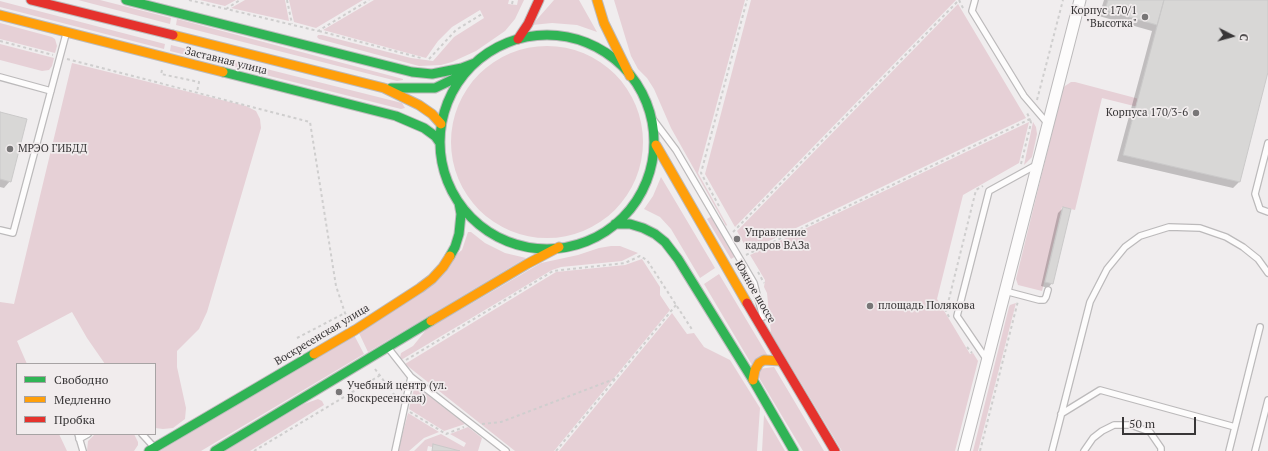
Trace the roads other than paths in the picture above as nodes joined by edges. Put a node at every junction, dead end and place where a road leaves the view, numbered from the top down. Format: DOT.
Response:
graph roads {
  1 [pos="31,0"];
  2 [pos="126,0"];
  3 [pos="539,0"];
  4 [pos="597,0"];
  5 [pos="975,0"];
  6 [pos="1080,0"];
  7 [pos="0,15"];
  8 [pos="66,32"];
  9 [pos="518,39"];
  10 [pos="479,61"];
  11 [pos="465,74"];
  12 [pos="630,76"];
  13 [pos="0,77"];
  14 [pos="384,88"];
  15 [pos="50,90"];
  16 [pos="652,118"];
  17 [pos="441,124"];
  18 [pos="1048,124"];
  19 [pos="440,143"];
  20 [pos="1268,143"];
  21 [pos="656,145"];
  22 [pos="1038,164"];
  23 [pos="459,203"];
  24 [pos="1268,212"];
  25 [pos="615,224"];
  26 [pos="0,230"];
  27 [pos="560,247"];
  28 [pos="1268,273"];
  29 [pos="1048,290"];
  30 [pos="1005,291"];
  31 [pos="1260,328"];
  32 [pos="771,345"];
  33 [pos="388,348"];
  34 [pos="781,361"];
  35 [pos="987,361"];
  36 [pos="411,377"];
  37 [pos="753,380"];
  38 [pos="1268,400"];
  39 [pos="1061,414"];
  40 [pos="1236,427"];
  41 [pos="143,435"];
  42 [pos="79,437"];
  43 [pos="152,449"];
  44 [pos="83,451"];
  45 [pos="215,451"];
  46 [pos="395,451"];
  47 [pos="506,451"];
  48 [pos="794,451"];
  49 [pos="835,451"];
  50 [pos="964,451"];
  51 [pos="1052,451"];
  52 [pos="1084,451"];
  53 [pos="1161,451"];
  54 [pos="1229,451"];
  55 [pos="1255,451"];
  1 -- 14 [label="main road, Заставная улица"];
  2 -- 10 [label="main road"];
  3 -- 9 [label="main road"];
  4 -- 12 [label="main road"];
  5 -- 18 [label="lane"];
  6 -- 18 [label="street"];
  7 -- 8 [label="main road, Заставная улица"];
  8 -- 15 [label="lane"];
  8 -- 19 [label="main road, Заставная улица"];
  9 -- 10 [label="main road"];
  9 -- 12 [label="main road"];
  10 -- 11 [label="main road"];
  11 -- 14 [label="main road, Заставная улица"];
  11 -- 17 [label="main road"];
  12 -- 16 [label="main road"];
  13 -- 15 [label="lane"];
  14 -- 17 [label="main road, Заставная улица"];
  15 -- 26 [label="lane"];
  16 -- 21 [label="main road"];
  16 -- 32 [label="lane"];
  17 -- 19 [label="main road"];
  18 -- 22 [label="street"];
  19 -- 23 [label="main road"];
  20 -- 24 [label="lane"];
  21 -- 25 [label="main road"];
  21 -- 32 [label="main road, Южное шоссе"];
  22 -- 30 [label="street"];
  22 -- 35 [label="lane"];
  23 -- 27 [label="main road"];
  23 -- 43 [label="main road, Воскресенская улица"];
  25 -- 27 [label="main road"];
  25 -- 37 [label="main road"];
  27 -- 33 [label="main road"];
  28 -- 39 [label="lane"];
  29 -- 30 [label="lane"];
  30 -- 35 [label="street"];
  31 -- 40 [label="lane"];
  32 -- 34 [label="main road, Южное шоссе"];
  33 -- 36 [label="lane"];
  33 -- 45 [label="main road"];
  34 -- 37 [label="main road"];
  34 -- 49 [label="main road, Южное шоссе"];
  35 -- 50 [label="street"];
  36 -- 46 [label="lane"];
  36 -- 47 [label="lane"];
  37 -- 48 [label="main road"];
  38 -- 55 [label="lane"];
  39 -- 40 [label="lane"];
  39 -- 51 [label="lane"];
  40 -- 54 [label="lane"];
  41 -- 43 [label="lane"];
  42 -- 44 [label="lane"];
  52 -- 53 [label="lane"];
}
